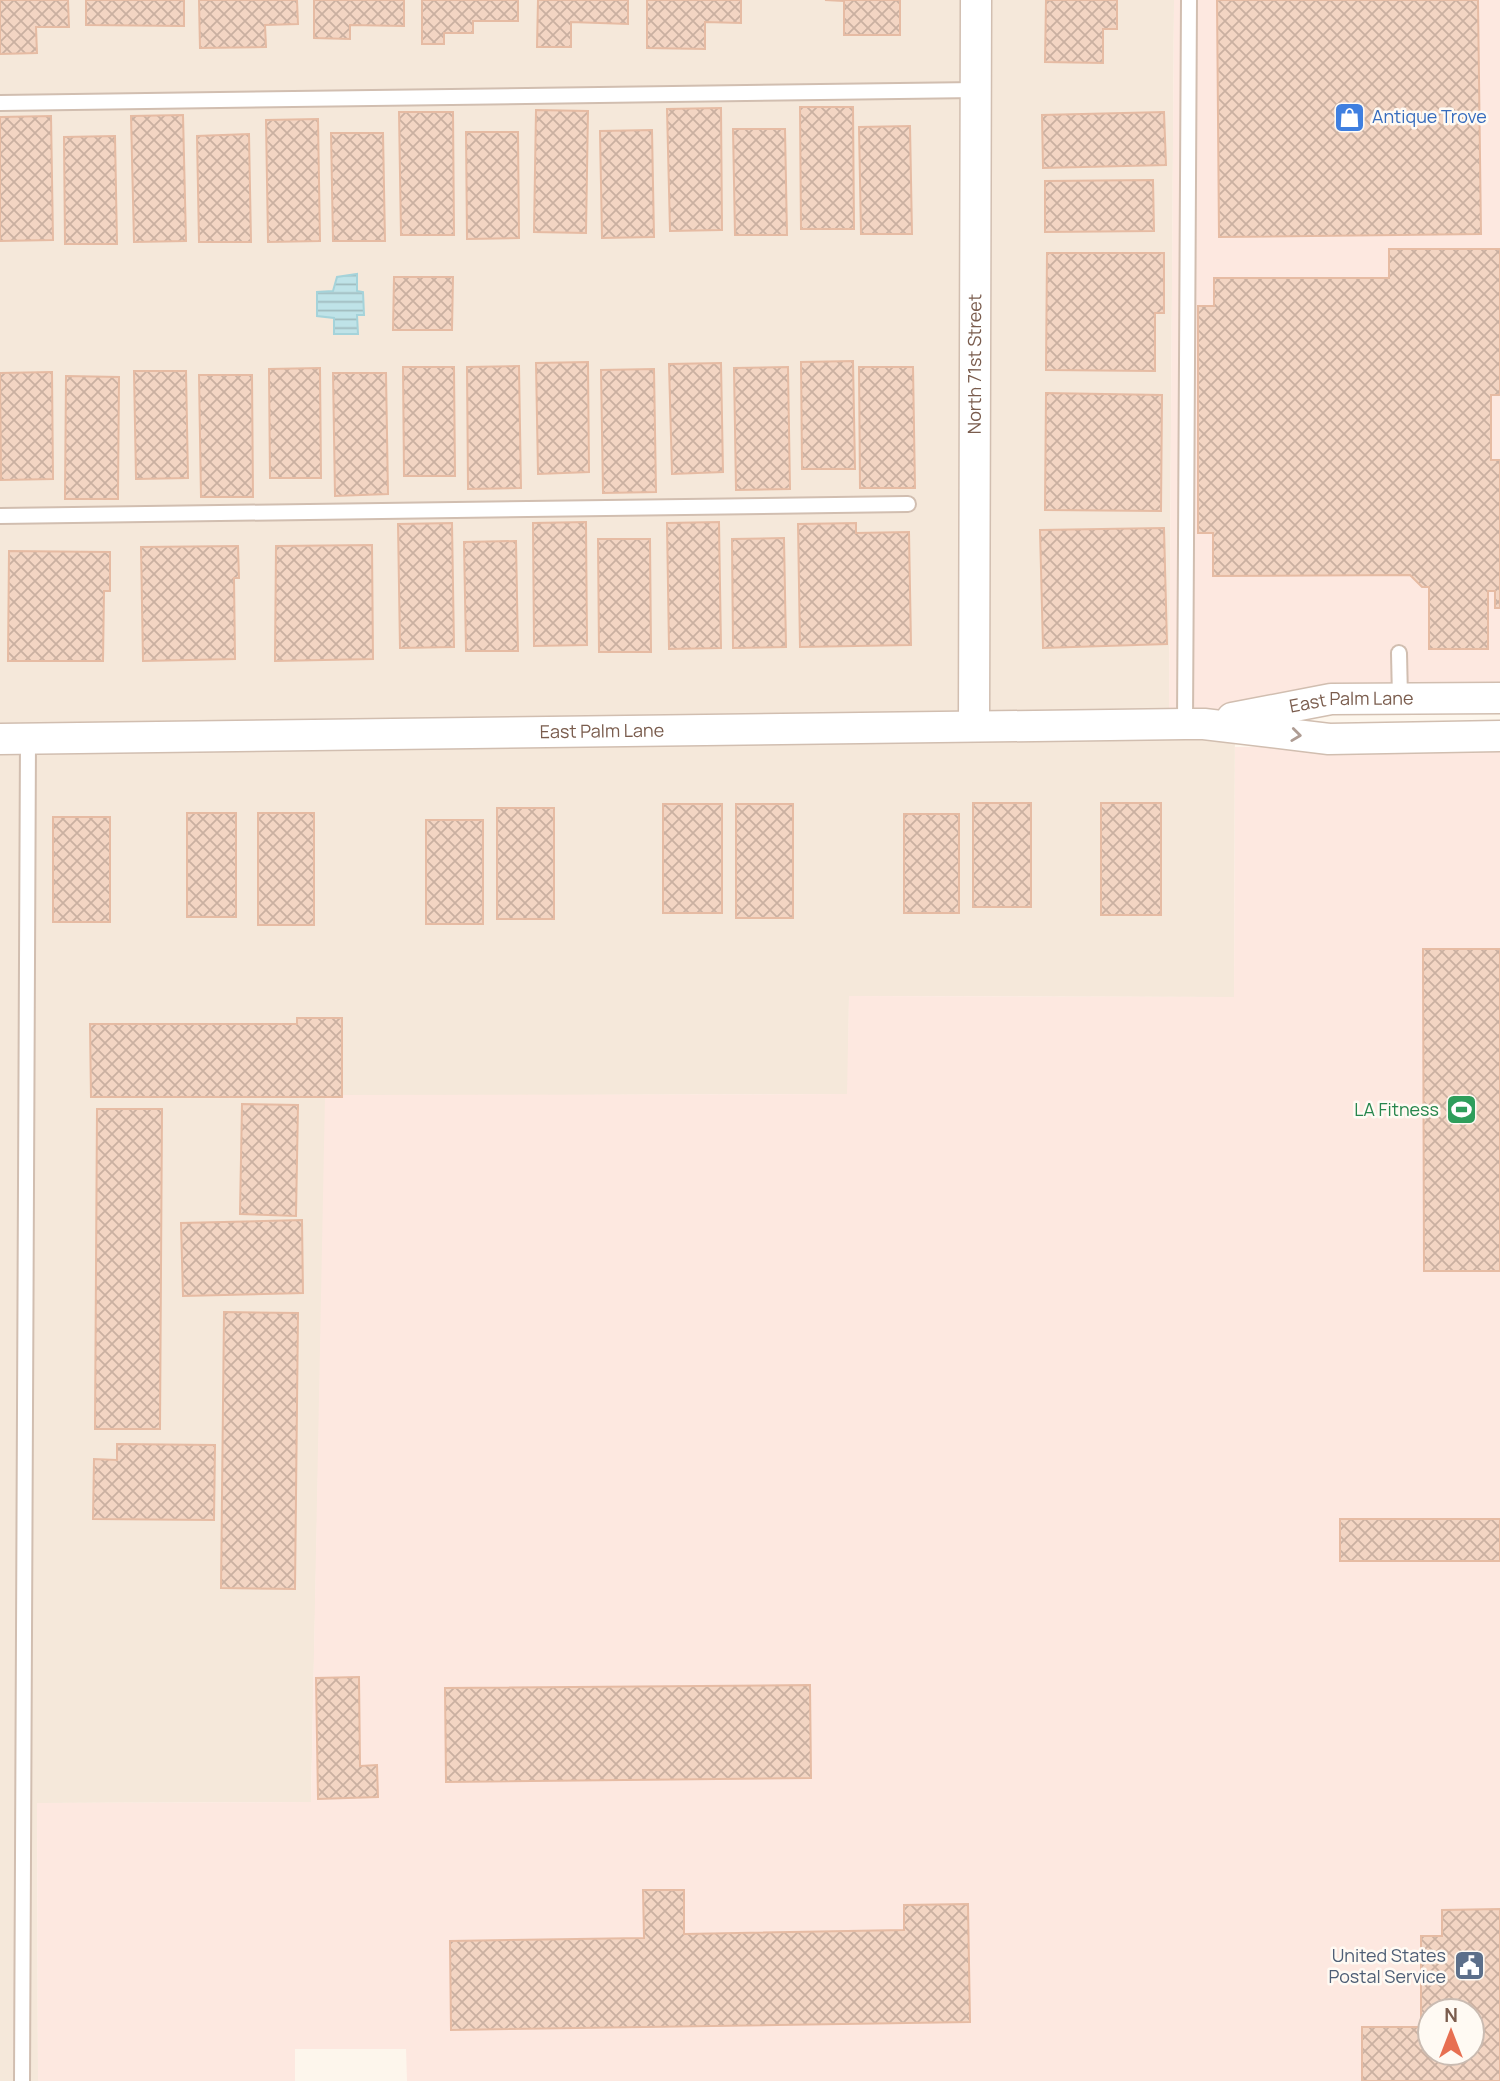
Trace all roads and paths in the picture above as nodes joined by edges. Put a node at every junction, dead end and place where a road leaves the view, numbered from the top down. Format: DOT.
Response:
graph roads {
  1 [pos="976,0"];
  2 [pos="1189,0"];
  3 [pos="977,90"];
  4 [pos="0,103"];
  5 [pos="908,504"];
  6 [pos="0,516"];
  7 [pos="1399,653"];
  8 [pos="1400,698"];
  9 [pos="1500,698"];
  10 [pos="1194,724"];
  11 [pos="974,726"];
  12 [pos="1500,736"];
  13 [pos="14,739"];
  14 [pos="22,2081"];
  1 -- 3 [label="street, North 71st Street"];
  2 -- 10 [label="lane"];
  3 -- 4 [label="lane"];
  3 -- 11 [label="street, North 71st Street"];
  5 -- 6 [label="lane"];
  7 -- 8 [label="lane"];
  8 -- 9 [label="street, East Palm Lane"];
  8 -- 10 [label="street, East Palm Lane"];
  10 -- 11 [label="street, East Palm Lane"];
  10 -- 12 [label="street, East Palm Lane, one-way"];
  11 -- 13 [label="street, East Palm Lane"];
  13 -- 14 [label="lane"];
}
